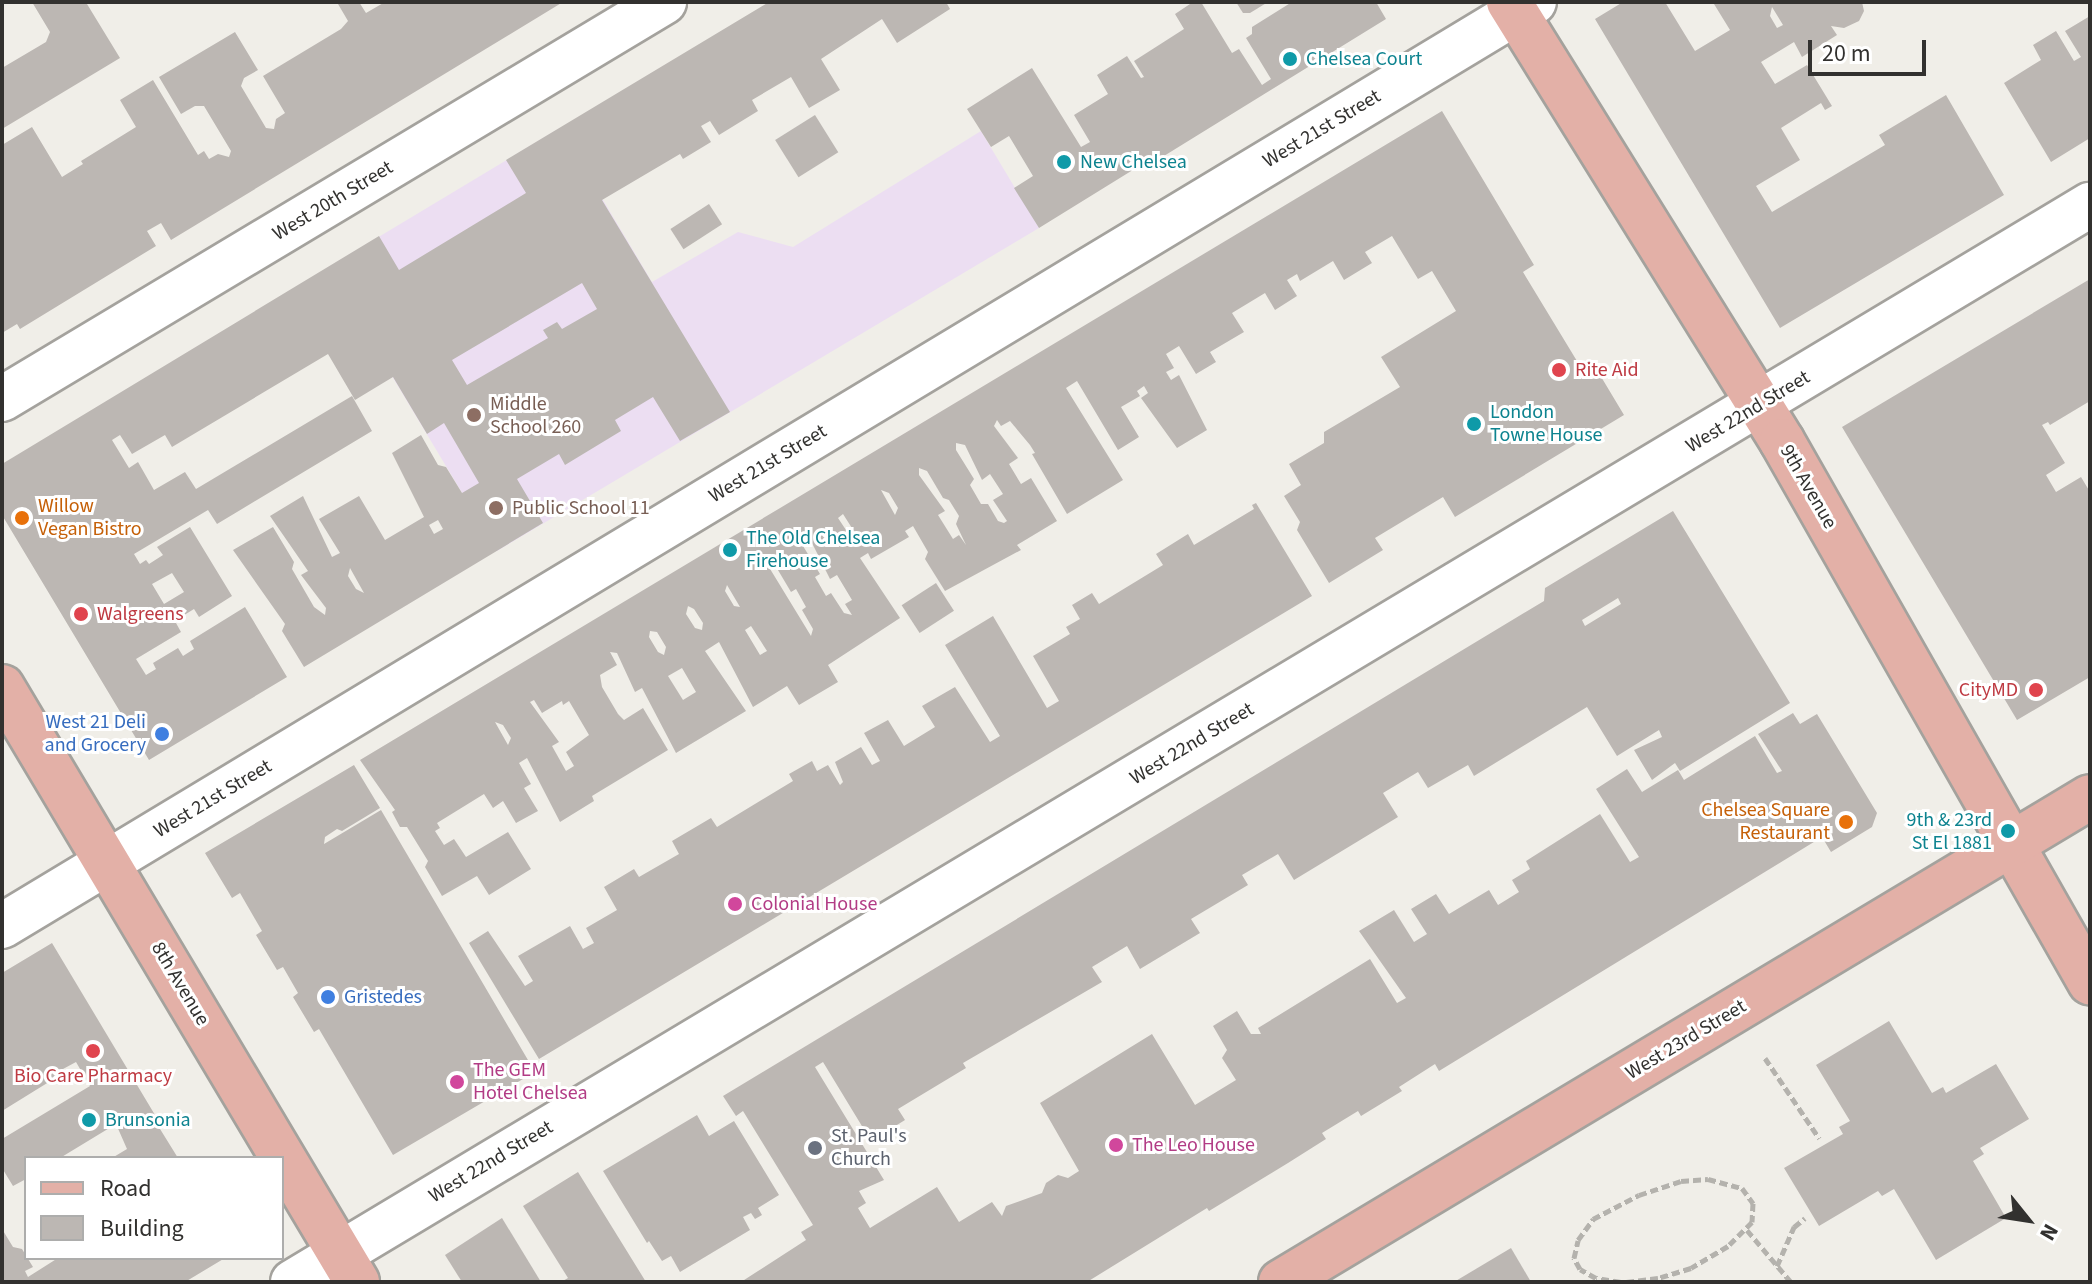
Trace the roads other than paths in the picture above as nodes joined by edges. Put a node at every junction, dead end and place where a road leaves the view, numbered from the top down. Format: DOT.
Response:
graph roads {
  1 [pos="664,2"];
  2 [pos="1520,5"];
  3 [pos="2090,205"];
  4 [pos="2,399"];
  5 [pos="1760,406"];
  6 [pos="2,687"];
  7 [pos="2090,797"];
  8 [pos="2011,844"];
  9 [pos="108,863"];
  10 [pos="2,926"];
  11 [pos="2090,982"];
  12 [pos="282,1156"];
  13 [pos="284,1159"];
  14 [pos="349,1268"];
  15 [pos="293,1282"];
  16 [pos="1281,1282"];
  1 -- 4 [label="street, West 20th Street"];
  2 -- 5 [label="main road, 9th Avenue"];
  2 -- 9 [label="street, West 21st Street"];
  3 -- 5 [label="street, West 22nd Street"];
  5 -- 8 [label="main road, 9th Avenue"];
  5 -- 14 [label="street, West 22nd Street"];
  6 -- 9 [label="main road, 8th Avenue"];
  7 -- 8 [label="main road, West 23rd Street"];
  8 -- 11 [label="main road, 9th Avenue"];
  8 -- 16 [label="main road, West 23rd Street"];
  9 -- 10 [label="street, West 21st Street"];
  9 -- 12 [label="main road, 8th Avenue"];
  13 -- 14 [label="main road, 8th Avenue"];
  14 -- 15 [label="street, West 22nd Street"];
}
